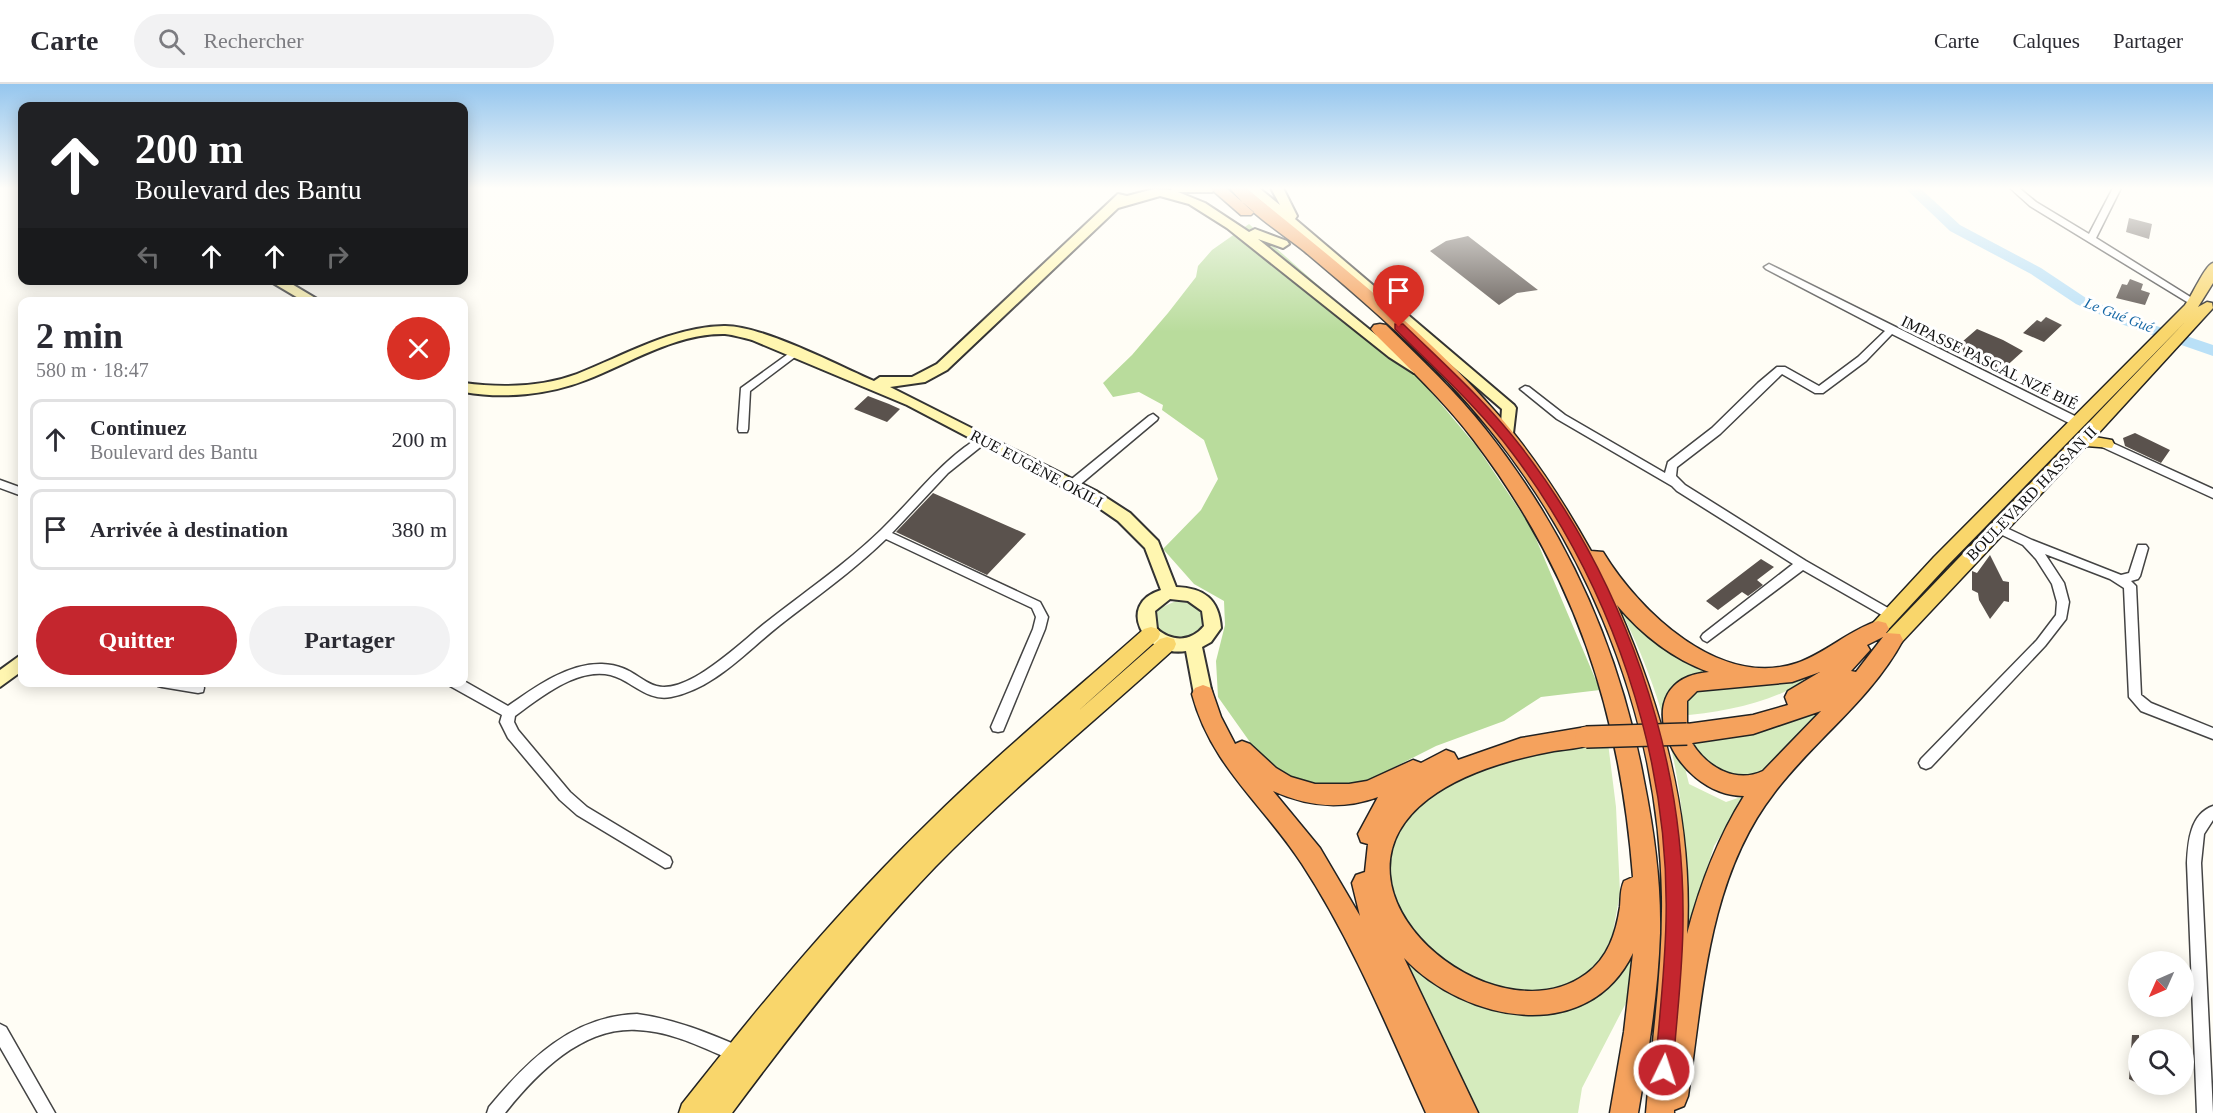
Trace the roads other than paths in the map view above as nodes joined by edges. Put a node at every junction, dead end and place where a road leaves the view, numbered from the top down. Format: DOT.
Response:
graph roads {
  1 [pos="1081,236"];
  2 [pos="1246,236"];
  3 [pos="1261,236"];
  4 [pos="1274,236"];
  5 [pos="1293,236"];
  6 [pos="1309,236"];
  7 [pos="2086,236"];
  8 [pos="2093,236"];
  9 [pos="2091,239"];
  10 [pos="1283,244"];
  11 [pos="1769,267"];
  12 [pos="2213,267"];
  13 [pos="284,285"];
  14 [pos="306,297"];
  15 [pos="2213,297"];
  16 [pos="2194,303"];
  17 [pos="1889,329"];
  18 [pos="2163,346"];
  19 [pos="795,352"];
  20 [pos="1430,377"];
  21 [pos="867,381"];
  22 [pos="919,381"];
  23 [pos="468,389"];
  24 [pos="1526,389"];
  25 [pos="912,402"];
  26 [pos="1153,418"];
  27 [pos="743,429"];
  28 [pos="2085,431"];
  29 [pos="984,438"];
  30 [pos="1512,444"];
  31 [pos="2106,444"];
  32 [pos="1674,482"];
  33 [pos="0,483"];
  34 [pos="1072,485"];
  35 [pos="18,490"];
  36 [pos="2213,494"];
  37 [pos="1998,528"];
  38 [pos="885,534"];
  39 [pos="2027,542"];
  40 [pos="2142,548"];
  41 [pos="1802,564"];
  42 [pos="2122,579"];
  43 [pos="1170,593"];
  44 [pos="1887,628"];
  45 [pos="1707,637"];
  46 [pos="1159,639"];
  47 [pos="1193,645"];
  48 [pos="18,665"];
  49 [pos="1775,675"];
  50 [pos="0,680"];
  51 [pos="192,687"];
  52 [pos="463,687"];
  53 [pos="198,688"];
  54 [pos="1203,694"];
  55 [pos="509,713"];
  56 [pos="998,727"];
  57 [pos="1585,732"];
  58 [pos="2213,734"];
  59 [pos="1448,759"];
  60 [pos="1926,763"];
  61 [pos="1773,777"];
  62 [pos="1636,802"];
  63 [pos="2213,812"];
  64 [pos="665,862"];
  65 [pos="0,1032"];
  66 [pos="737,1054"];
  67 [pos="47,1113"];
  68 [pos="495,1113"];
  69 [pos="691,1113"];
  70 [pos="717,1113"];
  71 [pos="1440,1113"];
  72 [pos="1464,1113"];
  73 [pos="1624,1113"];
  74 [pos="1660,1113"];
  75 [pos="1669,1113"];
  76 [pos="2205,1113"];
  1 -- 22 [label="main road"];
  2 -- 20 [label="main road"];
  3 -- 10 [label="main road"];
  4 -- 10 [label="highway"];
  5 -- 30 [label="highway"];
  6 -- 30 [label="main road"];
  7 -- 9 [label="street"];
  8 -- 9 [label="street"];
  9 -- 16 [label="street"];
  10 -- 20 [label="highway"];
  11 -- 17 [label="street, IMPASSE PASCAL NZÉ BIÉ"];
  12 -- 16 [label="main road"];
  13 -- 14 [label="main road"];
  15 -- 18 [label="main road"];
  16 -- 18 [label="main road"];
  17 -- 28 [label="street, IMPASSE PASCAL NZÉ BIÉ"];
  17 -- 32 [label="street"];
  18 -- 28 [label="main road, BOULEVARD HASSAN II"];
  19 -- 21 [label="main road"];
  19 -- 23 [label="main road"];
  19 -- 27 [label="street"];
  20 -- 62 [label="highway"];
  21 -- 22 [label="main road"];
  21 -- 25 [label="main road, RUE EUGÈNE OKILI"];
  22 -- 25 [label="main road"];
  24 -- 32 [label="street"];
  25 -- 29 [label="main road, RUE EUGÈNE OKILI"];
  26 -- 34 [label="street"];
  28 -- 31 [label="main road"];
  28 -- 37 [label="main road, BOULEVARD HASSAN II"];
  28 -- 44 [label="main road, BOULEVARD HASSAN II"];
  29 -- 34 [label="main road, RUE EUGÈNE OKILI"];
  29 -- 38 [label="street"];
  30 -- 49 [label="highway"];
  30 -- 74 [label="highway"];
  31 -- 36 [label="street"];
  32 -- 41 [label="street"];
  33 -- 35 [label="street"];
  34 -- 43 [label="main road, RUE EUGÈNE OKILI"];
  37 -- 39 [label="street"];
  37 -- 44 [label="main road, BOULEVARD HASSAN II"];
  38 -- 55 [label="street"];
  38 -- 56 [label="street"];
  39 -- 42 [label="street"];
  39 -- 60 [label="street"];
  40 -- 42 [label="street"];
  41 -- 44 [label="street"];
  41 -- 45 [label="street"];
  42 -- 58 [label="street"];
  43 -- 46 [label="main road"];
  43 -- 47 [label="main road"];
  44 -- 49 [label="highway"];
  44 -- 57 [label="highway, bridge"];
  44 -- 61 [label="highway"];
  46 -- 47 [label="main road"];
  46 -- 66 [label="main road"];
  46 -- 70 [label="main road"];
  47 -- 54 [label="main road"];
  48 -- 50 [label="main road"];
  49 -- 61 [label="highway"];
  51 -- 53 [label="street"];
  52 -- 55 [label="street"];
  54 -- 59 [label="highway"];
  54 -- 71 [label="highway"];
  55 -- 64 [label="street"];
  57 -- 59 [label="highway"];
  57 -- 62 [label="highway"];
  59 -- 72 [label="highway"];
  61 -- 75 [label="highway"];
  62 -- 73 [label="highway"];
  63 -- 76 [label="street"];
  65 -- 67 [label="street"];
  66 -- 68 [label="street"];
  66 -- 69 [label="main road"];
}
